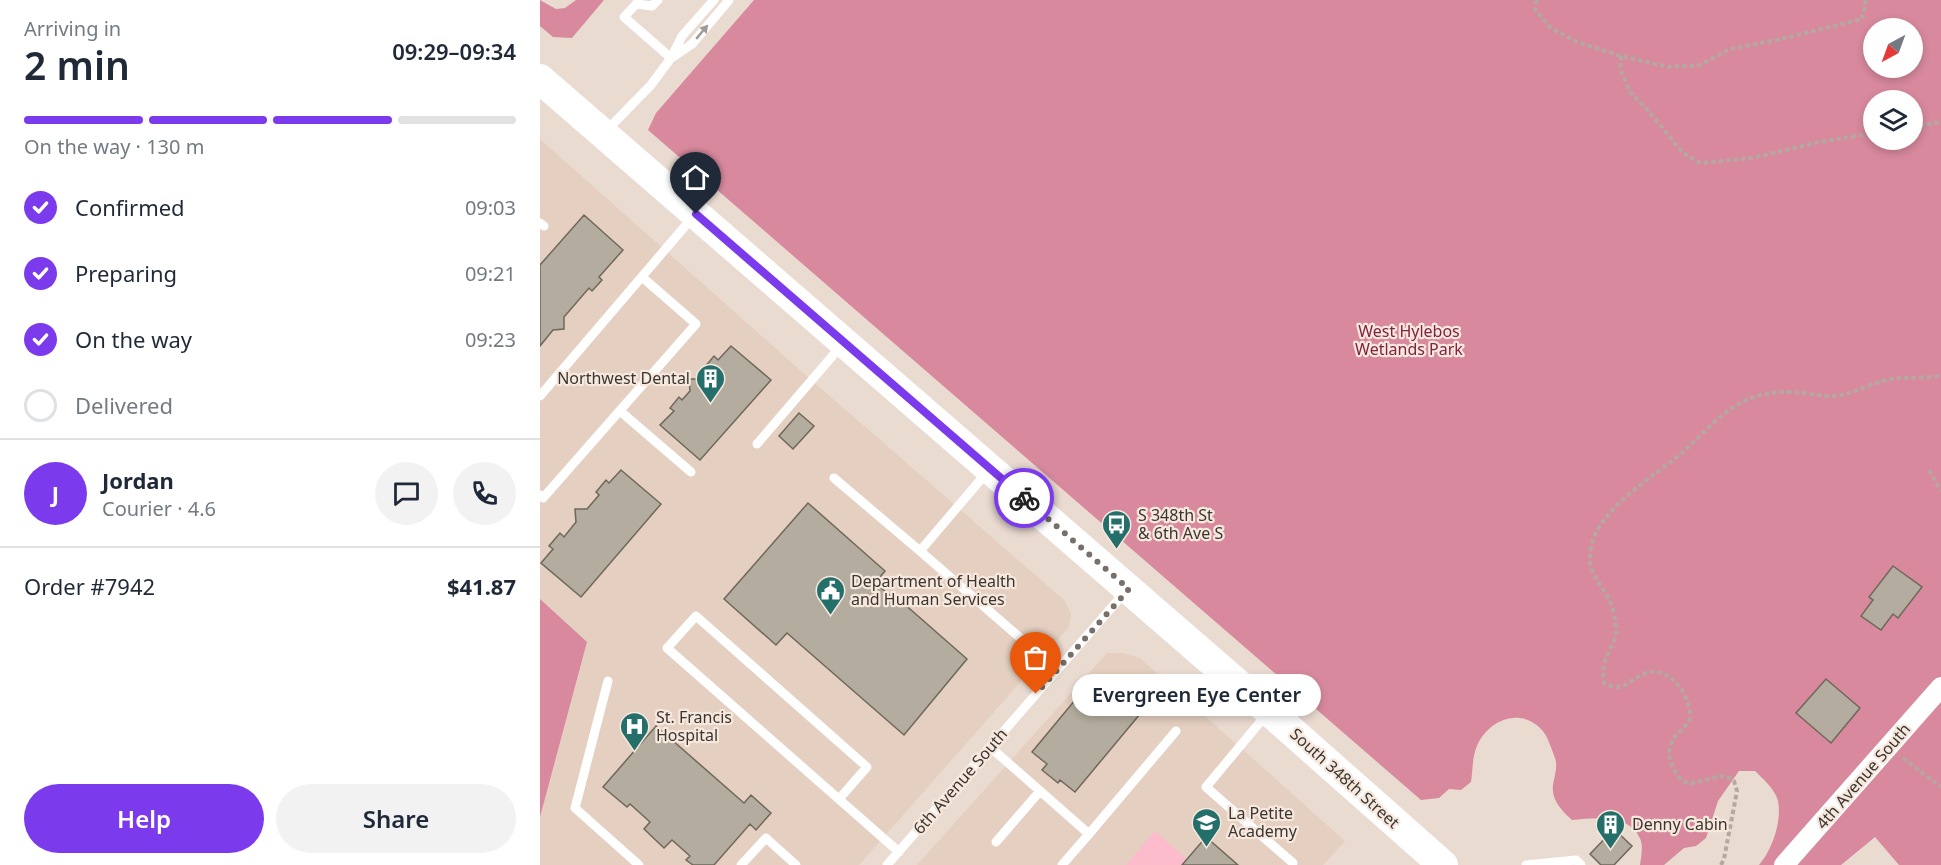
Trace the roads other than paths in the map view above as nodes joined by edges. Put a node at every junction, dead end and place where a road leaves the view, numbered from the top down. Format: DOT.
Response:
graph roads {
  1 [pos="658,0"];
  2 [pos="714,0"];
  3 [pos="729,0"];
  4 [pos="638,2"];
  5 [pos="670,58"];
  6 [pos="540,79"];
  7 [pos="603,134"];
  8 [pos="696,214"];
  9 [pos="642,277"];
  10 [pos="844,343"];
  11 [pos="540,396"];
  12 [pos="620,411"];
  13 [pos="757,444"];
  14 [pos="990,469"];
  15 [pos="691,472"];
  16 [pos="834,478"];
  17 [pos="540,495"];
  18 [pos="920,551"];
  19 [pos="1129,589"];
  20 [pos="1025,642"];
  21 [pos="608,681"];
  22 [pos="1941,687"];
  23 [pos="1269,711"];
  24 [pos="1176,731"];
  25 [pos="990,747"];
  26 [pos="1040,790"];
  27 [pos="839,799"];
  28 [pos="1089,834"];
  29 [pos="996,842"];
  30 [pos="899,852"];
  31 [pos="1293,863"];
  32 [pos="639,865"];
  33 [pos="741,865"];
  34 [pos="796,865"];
  35 [pos="887,865"];
  36 [pos="1062,865"];
  37 [pos="1443,865"];
  38 [pos="1526,865"];
  39 [pos="1581,865"];
  40 [pos="1784,865"];
  1 -- 4 [label="lane"];
  2 -- 5 [label="lane"];
  5 -- 3 [label="lane, one-way"];
  4 -- 5 [label="lane"];
  5 -- 7 [label="lane"];
  6 -- 7 [label="main road, South 348th Street"];
  7 -- 8 [label="main road, South 348th Street"];
  8 -- 9 [label="lane"];
  8 -- 10 [label="main road, South 348th Street"];
  9 -- 11 [label="lane"];
  9 -- 12 [label="lane"];
  10 -- 13 [label="lane"];
  10 -- 14 [label="main road, South 348th Street"];
  12 -- 15 [label="lane"];
  12 -- 17 [label="lane"];
  14 -- 18 [label="lane"];
  14 -- 19 [label="main road, South 348th Street"];
  16 -- 18 [label="lane"];
  18 -- 20 [label="lane"];
  19 -- 23 [label="main road, South 348th Street"];
  19 -- 25 [label="lane, 6th Avenue South"];
  21 -- 32 [label="lane"];
  22 -- 40 [label="street, 4th Avenue South"];
  23 -- 31 [label="lane"];
  23 -- 37 [label="main road, South 348th Street"];
  24 -- 28 [label="lane"];
  25 -- 26 [label="lane"];
  25 -- 30 [label="lane, 6th Avenue South"];
  26 -- 28 [label="lane"];
  26 -- 29 [label="lane"];
  27 -- 27 [label="lane"];
  27 -- 30 [label="lane"];
  28 -- 36 [label="lane"];
  30 -- 35 [label="lane, 6th Avenue South"];
  33 -- 34 [label="lane"];
  38 -- 39 [label="lane"];
}
